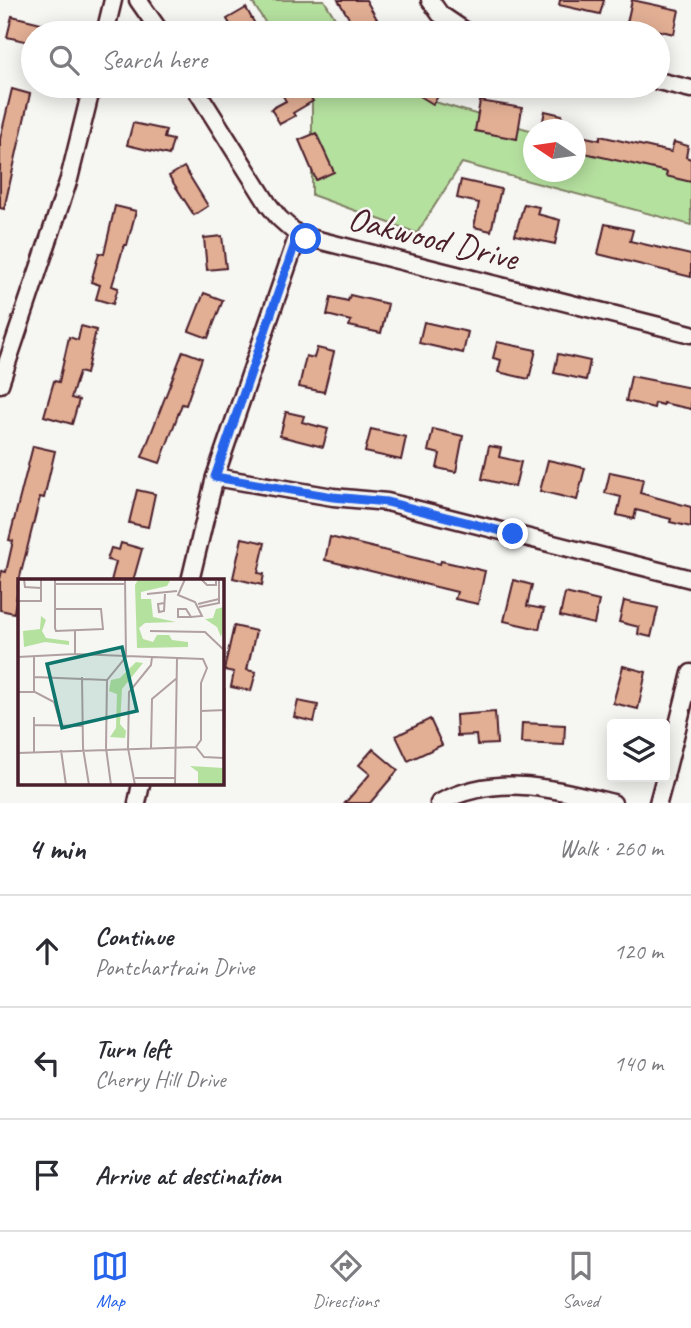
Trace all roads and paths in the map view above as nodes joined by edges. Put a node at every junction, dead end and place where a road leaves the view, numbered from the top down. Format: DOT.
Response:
graph roads {
  1 [pos="113,0"];
  2 [pos="138,0"];
  3 [pos="430,0"];
  4 [pos="108,21"];
  5 [pos="153,21"];
  6 [pos="450,21"];
  7 [pos="670,84"];
  8 [pos="691,89"];
  9 [pos="89,98"];
  10 [pos="202,98"];
  11 [pos="298,235"];
  12 [pos="691,334"];
  13 [pos="0,384"];
  14 [pos="215,477"];
  15 [pos="190,579"];
  16 [pos="691,579"];
  17 [pos="691,673"];
  18 [pos="670,757"];
  19 [pos="664,782"];
  20 [pos="439,803"];
  21 [pos="613,803"];
  22 [pos="658,803"];
  1 -- 4 [label="street"];
  2 -- 5 [label="street"];
  3 -- 6 [label="street"];
  7 -- 8 [label="street"];
  9 -- 13 [label="street"];
  10 -- 11 [label="street, Oakwood Drive"];
  11 -- 12 [label="street, Oakwood Drive"];
  11 -- 14 [label="street"];
  14 -- 15 [label="street"];
  14 -- 16 [label="street"];
  17 -- 18 [label="street"];
  19 -- 22 [label="street"];
  20 -- 21 [label="street"];
}
